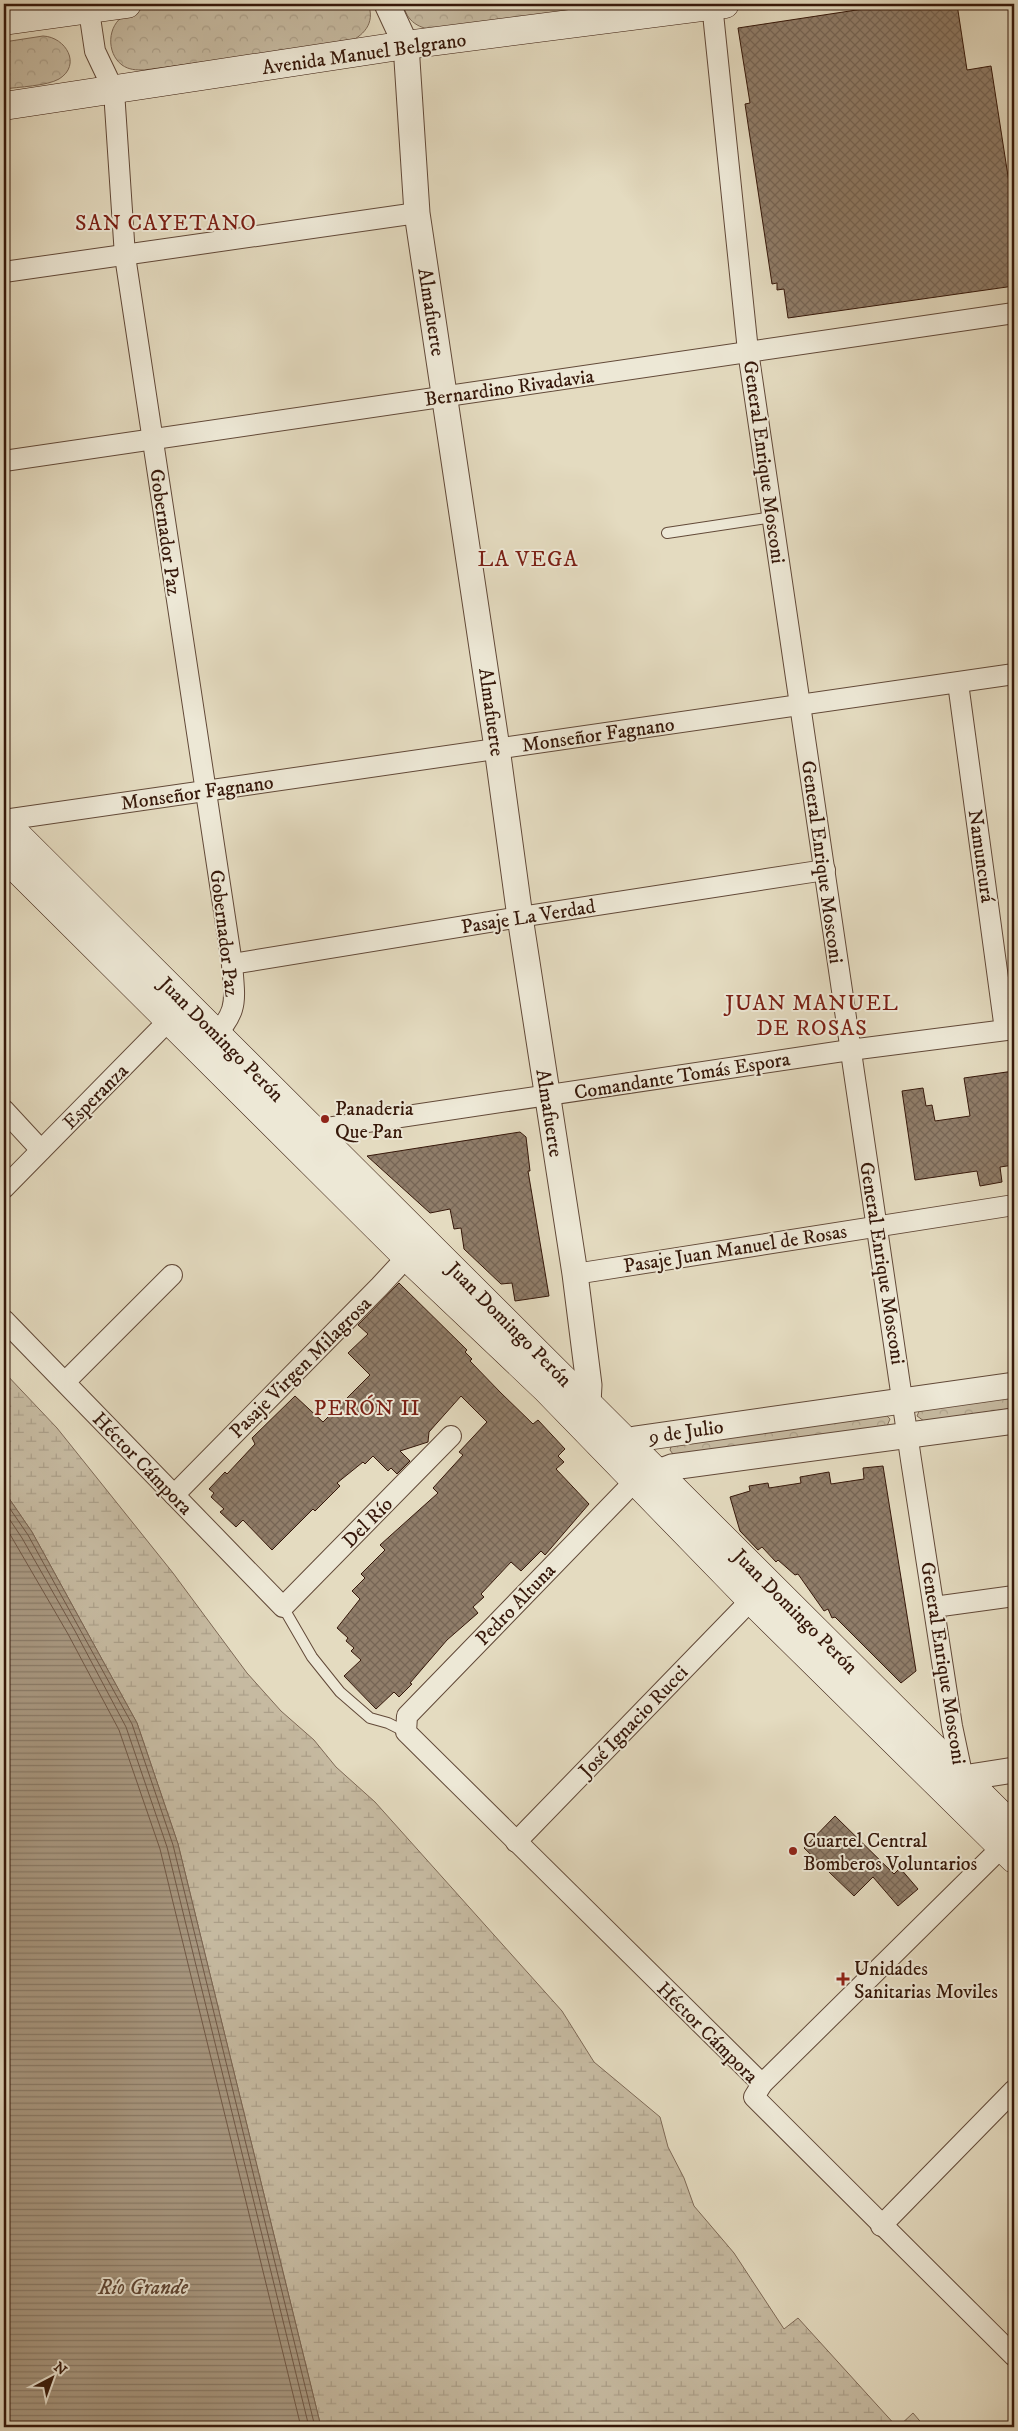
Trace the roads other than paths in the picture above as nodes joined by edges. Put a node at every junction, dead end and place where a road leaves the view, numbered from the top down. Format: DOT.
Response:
graph roads {
  1 [pos="127,4"];
  2 [pos="387,4"];
  3 [pos="717,4"];
  4 [pos="88,7"];
  5 [pos="4,21"];
  6 [pos="406,45"];
  7 [pos="114,91"];
  8 [pos="4,106"];
  9 [pos="417,213"];
  10 [pos="125,256"];
  11 [pos="4,272"];
  12 [pos="1014,313"];
  13 [pos="748,351"];
  14 [pos="445,396"];
  15 [pos="152,438"];
  16 [pos="4,461"];
  17 [pos="773,517"];
  18 [pos="668,533"];
  19 [pos="1014,674"];
  20 [pos="958,683"];
  21 [pos="801,705"];
  22 [pos="497,748"];
  23 [pos="205,791"];
  24 [pos="4,821"];
  25 [pos="4,856"];
  26 [pos="825,870"];
  27 [pos="520,917"];
  28 [pos="232,964"];
  29 [pos="177,1011"];
  30 [pos="1010,1029"];
  31 [pos="209,1043"];
  32 [pos="850,1050"];
  33 [pos="547,1095"];
  34 [pos="4,1110"];
  35 [pos="308,1141"];
  36 [pos="41,1150"];
  37 [pos="4,1188"];
  38 [pos="1014,1205"];
  39 [pos="878,1225"];
  40 [pos="416,1248"];
  41 [pos="574,1274"];
  42 [pos="172,1275"];
  43 [pos="4,1320"];
  44 [pos="65,1382"];
  45 [pos="1014,1384"];
  46 [pos="904,1401"];
  47 [pos="580,1410"];
  48 [pos="1014,1421"];
  49 [pos="451,1436"];
  50 [pos="909,1436"];
  51 [pos="629,1444"];
  52 [pos="646,1476"];
  53 [pos="174,1495"];
  54 [pos="1014,1596"];
  55 [pos="751,1600"];
  56 [pos="282,1607"];
  57 [pos="934,1607"];
  58 [pos="406,1732"];
  59 [pos="1014,1770"];
  60 [pos="956,1786"];
  61 [pos="1009,1831"];
  62 [pos="516,1842"];
  63 [pos="762,2084"];
  64 [pos="1014,2090"];
  65 [pos="881,2226"];
  66 [pos="1012,2349"];
  1 -- 4 [label="main road"];
  2 -- 6 [label="street, Almafuerte"];
  3 -- 6 [label="main road, Avenida Manuel Belgrano"];
  3 -- 13 [label="street, General Enrique Mosconi"];
  4 -- 5 [label="main road"];
  4 -- 7 [label="street, Gobernador Paz"];
  6 -- 7 [label="main road, Avenida Manuel Belgrano"];
  6 -- 9 [label="street, Almafuerte"];
  7 -- 8 [label="main road, Avenida Manuel Belgrano"];
  7 -- 10 [label="street, Gobernador Paz"];
  9 -- 10 [label="street"];
  9 -- 14 [label="street, Almafuerte"];
  10 -- 11 [label="street"];
  10 -- 15 [label="street, Gobernador Paz"];
  12 -- 13 [label="street, Bernardino Rivadavia"];
  13 -- 14 [label="street, Bernardino Rivadavia"];
  13 -- 17 [label="street, General Enrique Mosconi"];
  14 -- 15 [label="street, Bernardino Rivadavia"];
  14 -- 22 [label="street, Almafuerte"];
  15 -- 16 [label="street, Bernardino Rivadavia"];
  15 -- 23 [label="street, Gobernador Paz"];
  17 -- 18 [label="lane"];
  17 -- 21 [label="street, General Enrique Mosconi"];
  19 -- 20 [label="street, Monseñor Fagnano"];
  20 -- 21 [label="street, Monseñor Fagnano"];
  20 -- 30 [label="street, Namuncurá"];
  21 -- 22 [label="street, Monseñor Fagnano"];
  21 -- 26 [label="street, General Enrique Mosconi"];
  22 -- 23 [label="street, Monseñor Fagnano"];
  22 -- 27 [label="street, Almafuerte"];
  23 -- 24 [label="street, Monseñor Fagnano"];
  23 -- 28 [label="street, Gobernador Paz"];
  24 -- 29 [label="main road, Juan Domingo Perón"];
  25 -- 29 [label="main road, Juan Domingo Perón"];
  26 -- 27 [label="street, Pasaje La Verdad"];
  26 -- 32 [label="street, General Enrique Mosconi"];
  27 -- 28 [label="street, Pasaje La Verdad"];
  27 -- 33 [label="street, Almafuerte"];
  28 -- 31 [label="street, Gobernador Paz"];
  29 -- 31 [label="main road, Juan Domingo Perón"];
  29 -- 36 [label="street, Esperanza"];
  30 -- 32 [label="street, Comandante Tomás Espora"];
  31 -- 35 [label="main road, Juan Domingo Perón"];
  32 -- 33 [label="street, Comandante Tomás Espora"];
  32 -- 39 [label="street, General Enrique Mosconi"];
  33 -- 35 [label="street, Comandante Tomás Espora"];
  33 -- 41 [label="street, Almafuerte"];
  34 -- 36 [label="street"];
  35 -- 40 [label="main road, Juan Domingo Perón"];
  36 -- 37 [label="street, Esperanza"];
  38 -- 39 [label="street, Pasaje Juan Manuel de Rosas"];
  39 -- 41 [label="street, Pasaje Juan Manuel de Rosas"];
  39 -- 46 [label="street, General Enrique Mosconi"];
  40 -- 47 [label="main road, Juan Domingo Perón"];
  40 -- 53 [label="street, Pasaje Virgen Milagrosa"];
  41 -- 47 [label="street, Almafuerte"];
  42 -- 44 [label="street"];
  43 -- 44 [label="street, Héctor Cámpora"];
  44 -- 53 [label="street, Héctor Cámpora"];
  45 -- 46 [label="street, 9 de Julio"];
  46 -- 50 [label="street, General Enrique Mosconi"];
  46 -- 51 [label="street, 9 de Julio"];
  47 -- 51 [label="main road, Juan Domingo Perón"];
  47 -- 52 [label="main road, Juan Domingo Perón"];
  48 -- 50 [label="street, 9 de Julio"];
  49 -- 56 [label="street, Del Río"];
  50 -- 52 [label="street, 9 de Julio"];
  50 -- 57 [label="street, General Enrique Mosconi"];
  51 -- 52 [label="main road, Juan Domingo Perón"];
  52 -- 55 [label="main road, Juan Domingo Perón"];
  52 -- 58 [label="street, Pedro Altuna"];
  52 -- 60 [label="main road, Juan Domingo Perón"];
  53 -- 56 [label="street, Héctor Cámpora"];
  54 -- 57 [label="street"];
  55 -- 60 [label="main road, Juan Domingo Perón"];
  55 -- 62 [label="street, José Ignacio Rucci"];
  56 -- 58 [label="lane"];
  57 -- 60 [label="street, General Enrique Mosconi"];
  58 -- 62 [label="street, Héctor Cámpora"];
  59 -- 60 [label="street"];
  60 -- 61 [label="main road, Juan Domingo Perón"];
  61 -- 63 [label="street"];
  62 -- 63 [label="street, Héctor Cámpora"];
  63 -- 65 [label="street, Héctor Cámpora"];
  64 -- 65 [label="street"];
  65 -- 66 [label="street, Héctor Cámpora"];
}
